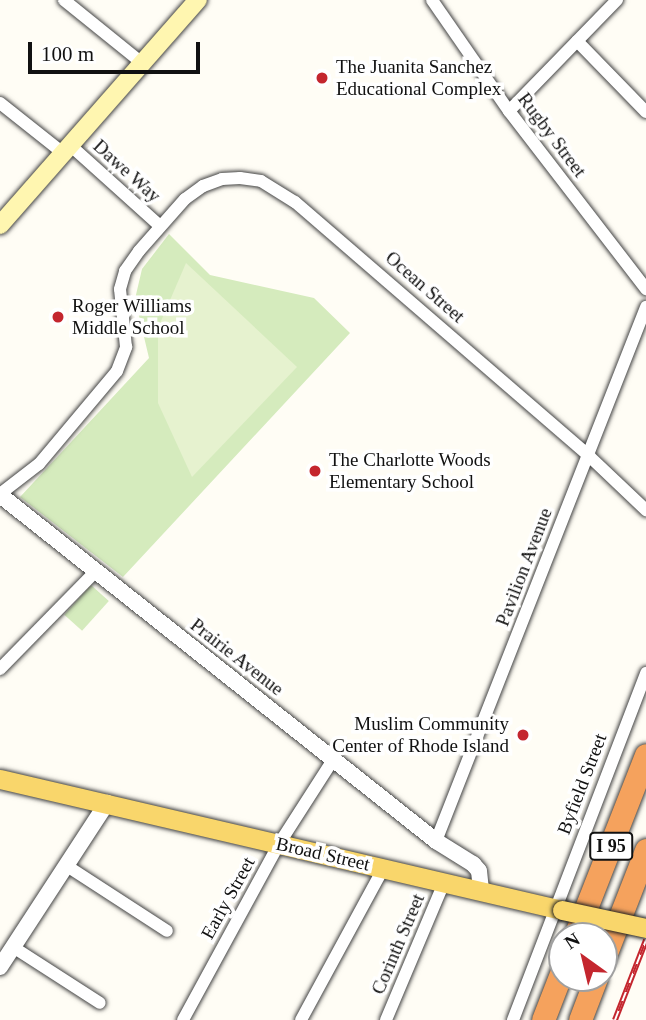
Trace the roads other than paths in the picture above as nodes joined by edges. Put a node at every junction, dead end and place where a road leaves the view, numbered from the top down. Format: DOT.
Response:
graph roads {
  1 [pos="64,0"];
  2 [pos="198,0"];
  3 [pos="617,0"];
  4 [pos="435,1"];
  5 [pos="577,41"];
  6 [pos="142,63"];
  7 [pos="0,103"];
  8 [pos="509,111"];
  9 [pos="646,112"];
  10 [pos="66,149"];
  11 [pos="0,225"];
  12 [pos="159,225"];
  13 [pos="646,289"];
  14 [pos="646,307"];
  15 [pos="589,456"];
  16 [pos="0,494"];
  17 [pos="646,510"];
  18 [pos="95,572"];
  19 [pos="0,669"];
  20 [pos="646,673"];
  21 [pos="646,755"];
  22 [pos="332,760"];
  23 [pos="0,779"];
  24 [pos="107,803"];
  25 [pos="279,844"];
  26 [pos="443,846"];
  27 [pos="646,850"];
  28 [pos="67,866"];
  29 [pos="383,869"];
  30 [pos="444,883"];
  31 [pos="473,888"];
  32 [pos="558,910"];
  33 [pos="580,922"];
  34 [pos="618,922"];
  35 [pos="646,928"];
  36 [pos="167,931"];
  37 [pos="13,947"];
  38 [pos="0,967"];
  39 [pos="554,992"];
  40 [pos="591,992"];
  41 [pos="100,1003"];
  42 [pos="183,1020"];
  43 [pos="301,1020"];
  44 [pos="386,1020"];
  45 [pos="513,1020"];
  46 [pos="543,1020"];
  47 [pos="580,1020"];
  1 -- 6 [label="street"];
  2 -- 6 [label="main road"];
  3 -- 5 [label="street"];
  4 -- 8 [label="street, Rugby Street"];
  5 -- 8 [label="street"];
  5 -- 9 [label="street"];
  6 -- 10 [label="main road"];
  7 -- 10 [label="street, Dawe Way"];
  8 -- 13 [label="street, Rugby Street"];
  10 -- 11 [label="main road"];
  10 -- 12 [label="street, Dawe Way"];
  12 -- 15 [label="street, Ocean Street"];
  12 -- 16 [label="street, Ocean Street"];
  14 -- 15 [label="street, Pavilion Avenue"];
  15 -- 17 [label="street, Ocean Street"];
  15 -- 26 [label="street, Pavilion Avenue"];
  16 -- 18 [label="street, Prairie Avenue"];
  18 -- 19 [label="street"];
  18 -- 22 [label="street, Prairie Avenue"];
  20 -- 32 [label="street, Byfield Street"];
  21 -- 33 [label="highway, I 95"];
  22 -- 25 [label="street, Early Street"];
  22 -- 26 [label="street, Prairie Avenue"];
  23 -- 24 [label="main road, Broad Street"];
  24 -- 25 [label="main road, Broad Street"];
  24 -- 28 [label="street"];
  25 -- 29 [label="main road, Broad Street"];
  25 -- 42 [label="street, Early Street"];
  26 -- 31 [label="street, Prairie Avenue"];
  27 -- 34 [label="highway, I 95"];
  28 -- 36 [label="street"];
  28 -- 37 [label="street"];
  29 -- 30 [label="main road, Broad Street"];
  29 -- 43 [label="street"];
  30 -- 31 [label="main road, Broad Street"];
  30 -- 44 [label="street, Corinth Street"];
  31 -- 32 [label="main road, Broad Street"];
  32 -- 35 [label="main road, Broad Street, bridge"];
  32 -- 45 [label="street, Byfield Street"];
  37 -- 38 [label="street"];
  37 -- 41 [label="street"];
  39 -- 46 [label="highway"];
  40 -- 47 [label="highway"];
}
